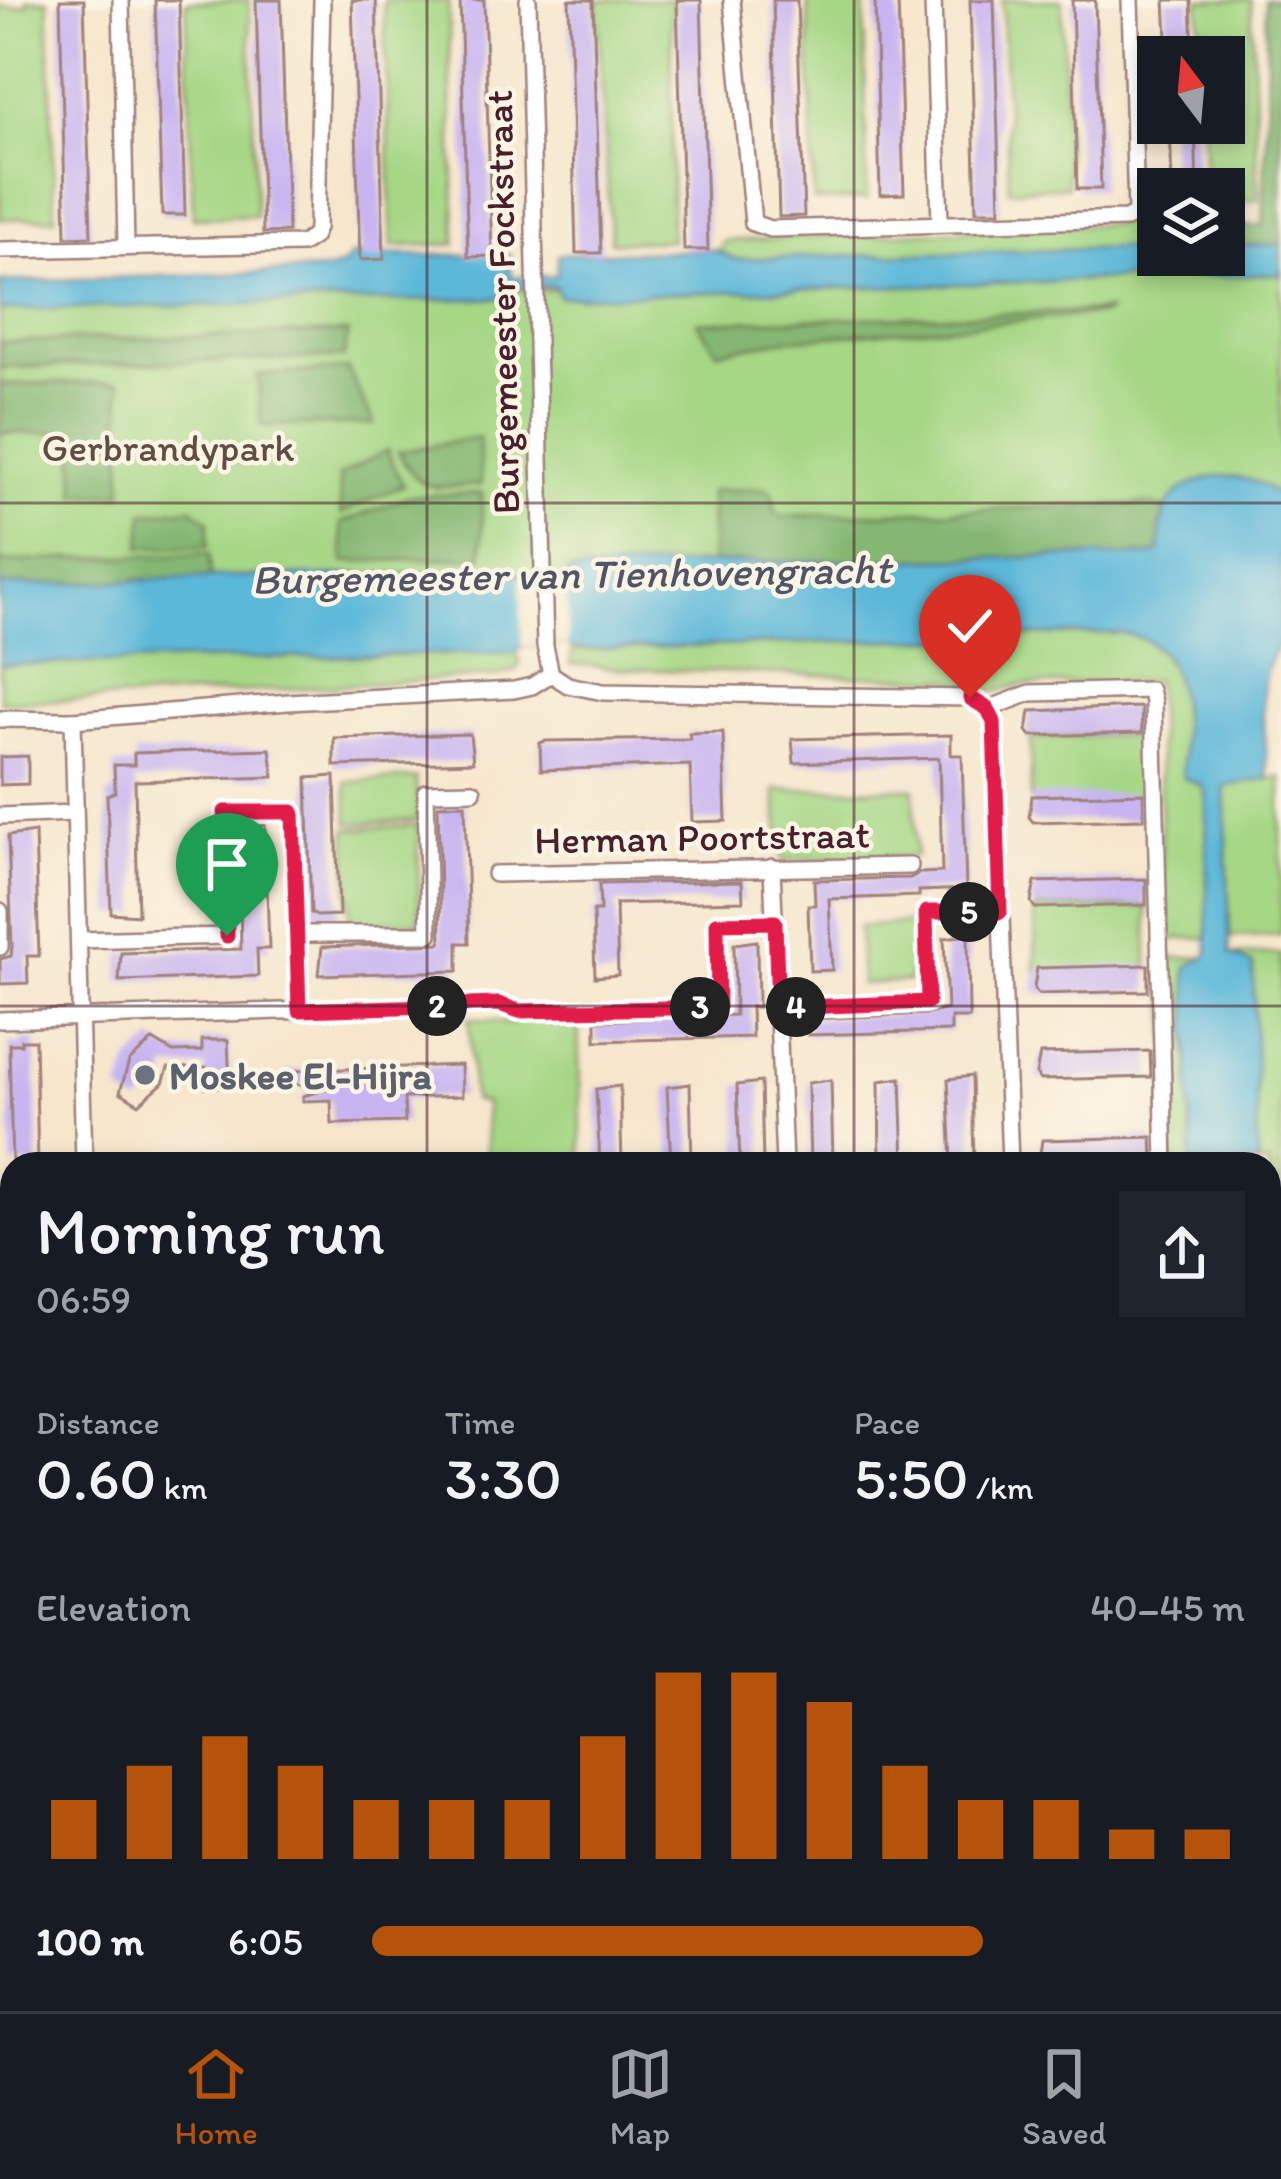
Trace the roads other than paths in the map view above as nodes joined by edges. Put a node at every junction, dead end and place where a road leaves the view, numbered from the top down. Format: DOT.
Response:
graph roads {
  1 [pos="121,0"];
  2 [pos="322,0"];
  3 [pos="528,0"];
  4 [pos="732,0"];
  5 [pos="933,0"];
  6 [pos="1130,0"];
  7 [pos="940,224"];
  8 [pos="127,247"];
  9 [pos="0,250"];
  10 [pos="551,674"];
  11 [pos="988,709"];
  12 [pos="0,719"];
  13 [pos="73,720"];
  14 [pos="472,791"];
  15 [pos="75,813"];
  16 [pos="0,816"];
  17 [pos="910,866"];
  18 [pos="772,867"];
  19 [pos="495,874"];
  20 [pos="0,911"];
  21 [pos="1000,912"];
  22 [pos="775,922"];
  23 [pos="296,934"];
  24 [pos="79,940"];
  25 [pos="0,947"];
  26 [pos="778,1008"];
  27 [pos="299,1010"];
  28 [pos="80,1017"];
  29 [pos="0,1020"];
  30 [pos="84,1152"];
  31 [pos="784,1152"];
  32 [pos="1010,1152"];
  33 [pos="1165,1152"];
  1 -- 8 [label="street"];
  2 -- 8 [label="street"];
  3 -- 10 [label="street, Burgemeester Fockstraat"];
  4 -- 7 [label="street"];
  5 -- 7 [label="street"];
  6 -- 7 [label="street"];
  8 -- 9 [label="street"];
  10 -- 11 [label="street"];
  10 -- 13 [label="street"];
  11 -- 21 [label="street"];
  11 -- 33 [label="street"];
  12 -- 13 [label="street"];
  13 -- 15 [label="street"];
  14 -- 23 [label="street"];
  15 -- 16 [label="street"];
  15 -- 24 [label="street"];
  17 -- 18 [label="street, Herman Poortstraat"];
  18 -- 19 [label="street, Herman Poortstraat"];
  18 -- 22 [label="street"];
  20 -- 25 [label="street"];
  21 -- 26 [label="street"];
  21 -- 32 [label="street"];
  22 -- 26 [label="street"];
  22 -- 27 [label="street"];
  23 -- 24 [label="street"];
  23 -- 27 [label="street"];
  24 -- 28 [label="street"];
  26 -- 31 [label="street"];
  27 -- 28 [label="street"];
  28 -- 29 [label="street"];
  28 -- 30 [label="street"];
}
